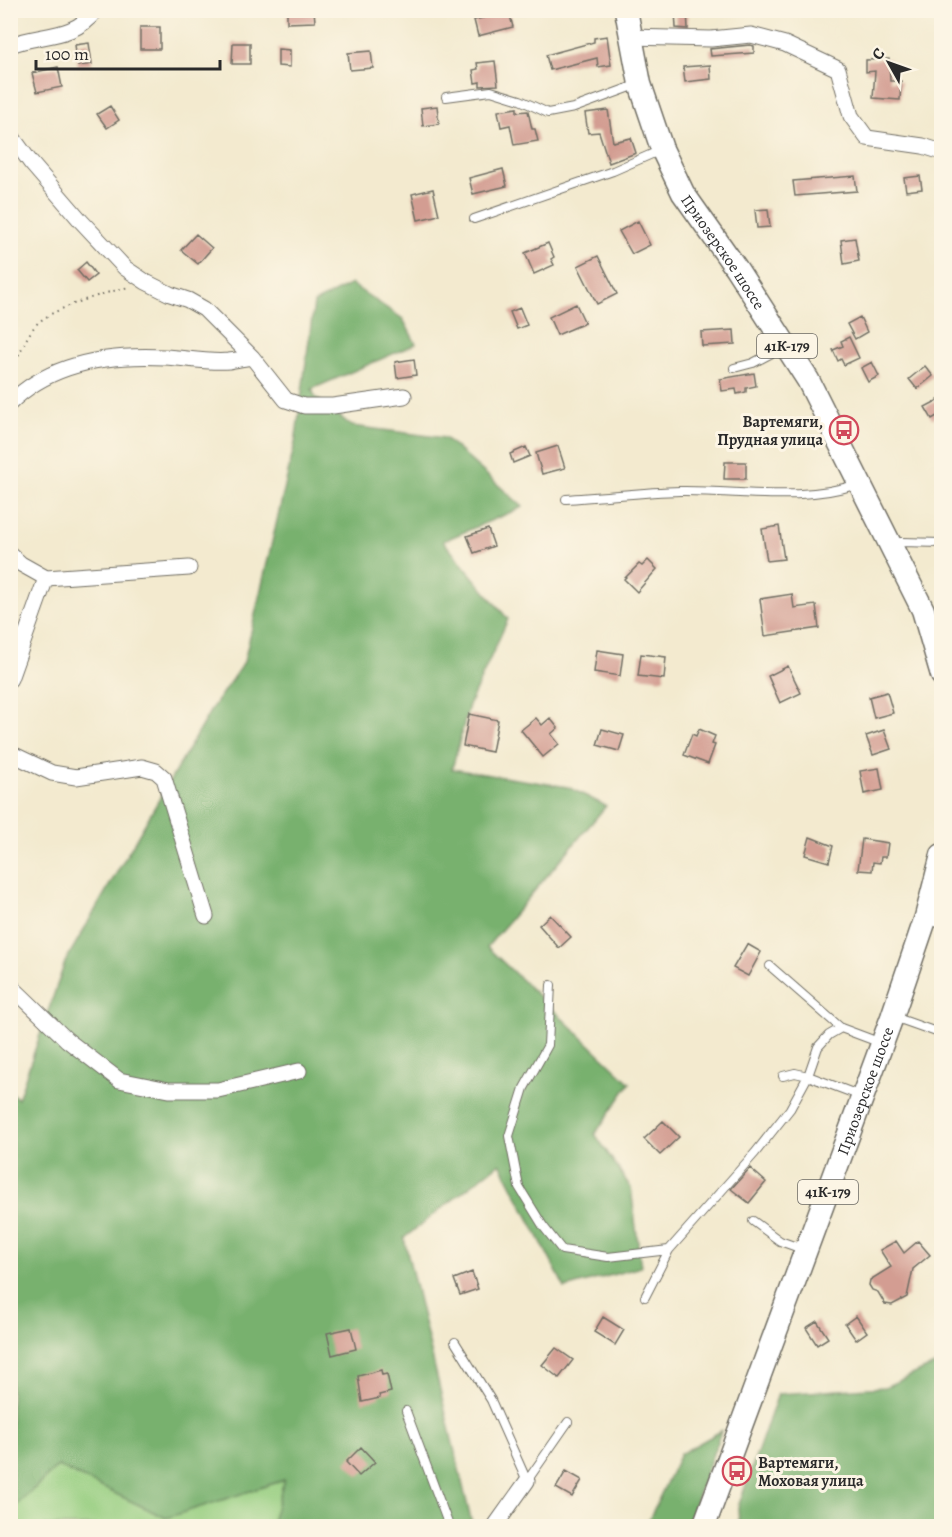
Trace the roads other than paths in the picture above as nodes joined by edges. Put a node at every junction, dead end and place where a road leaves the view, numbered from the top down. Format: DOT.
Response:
graph roads {
  1 [pos="96,10"];
  2 [pos="626,10"];
  3 [pos="630,37"];
  4 [pos="10,45"];
  5 [pos="640,84"];
  6 [pos="446,97"];
  7 [pos="15,140"];
  8 [pos="662,149"];
  9 [pos="942,152"];
  10 [pos="474,219"];
  11 [pos="787,345"];
  12 [pos="252,357"];
  13 [pos="734,368"];
  14 [pos="404,396"];
  15 [pos="10,402"];
  16 [pos="860,483"];
  17 [pos="566,499"];
  18 [pos="942,543"];
  19 [pos="890,544"];
  20 [pos="10,554"];
  21 [pos="189,568"];
  22 [pos="46,578"];
  23 [pos="942,675"];
  24 [pos="10,680"];
  25 [pos="10,753"];
  26 [pos="942,855"];
  27 [pos="206,916"];
  28 [pos="934,921"];
  29 [pos="770,966"];
  30 [pos="10,985"];
  31 [pos="551,985"];
  32 [pos="892,1017"];
  33 [pos="841,1028"];
  34 [pos="942,1034"];
  35 [pos="882,1044"];
  36 [pos="299,1071"];
  37 [pos="783,1076"];
  38 [pos="808,1076"];
  39 [pos="863,1097"];
  40 [pos="753,1221"];
  41 [pos="669,1250"];
  42 [pos="806,1250"];
  43 [pos="645,1297"];
  44 [pos="455,1342"];
  45 [pos="406,1411"];
  46 [pos="568,1422"];
  47 [pos="527,1481"];
  48 [pos="449,1527"];
  49 [pos="495,1527"];
  50 [pos="704,1527"];
  1 -- 4 [label="street"];
  2 -- 3 [label="main road, Приозерское шоссе / 41К-179"];
  3 -- 5 [label="main road, Приозерское шоссе / 41К-179"];
  3 -- 9 [label="street"];
  5 -- 6 [label="lane"];
  5 -- 8 [label="main road, Приозерское шоссе / 41К-179"];
  7 -- 12 [label="street"];
  8 -- 10 [label="lane"];
  8 -- 11 [label="main road, Приозерское шоссе / 41К-179"];
  11 -- 13 [label="lane"];
  11 -- 16 [label="main road, Приозерское шоссе / 41К-179"];
  12 -- 14 [label="street"];
  12 -- 15 [label="street"];
  16 -- 17 [label="lane"];
  16 -- 19 [label="main road, Приозерское шоссе / 41К-179"];
  18 -- 19 [label="lane"];
  19 -- 23 [label="main road, Приозерское шоссе / 41К-179"];
  20 -- 22 [label="street"];
  21 -- 22 [label="street"];
  22 -- 24 [label="street"];
  25 -- 27 [label="street"];
  26 -- 28 [label="main road, Приозерское шоссе / 41К-179"];
  28 -- 32 [label="main road, Приозерское шоссе / 41К-179"];
  29 -- 33 [label="lane"];
  30 -- 36 [label="street"];
  31 -- 41 [label="lane"];
  32 -- 34 [label="lane"];
  32 -- 35 [label="main road, Приозерское шоссе / 41К-179"];
  33 -- 35 [label="lane"];
  33 -- 38 [label="lane"];
  35 -- 39 [label="main road, Приозерское шоссе / 41К-179"];
  37 -- 38 [label="lane"];
  38 -- 39 [label="lane"];
  38 -- 41 [label="lane"];
  39 -- 42 [label="main road, Приозерское шоссе / 41К-179"];
  40 -- 42 [label="lane"];
  41 -- 43 [label="lane"];
  42 -- 50 [label="main road, Приозерское шоссе / 41К-179"];
  44 -- 47 [label="lane"];
  45 -- 48 [label="lane"];
  46 -- 47 [label="lane"];
  47 -- 49 [label="street"];
}
